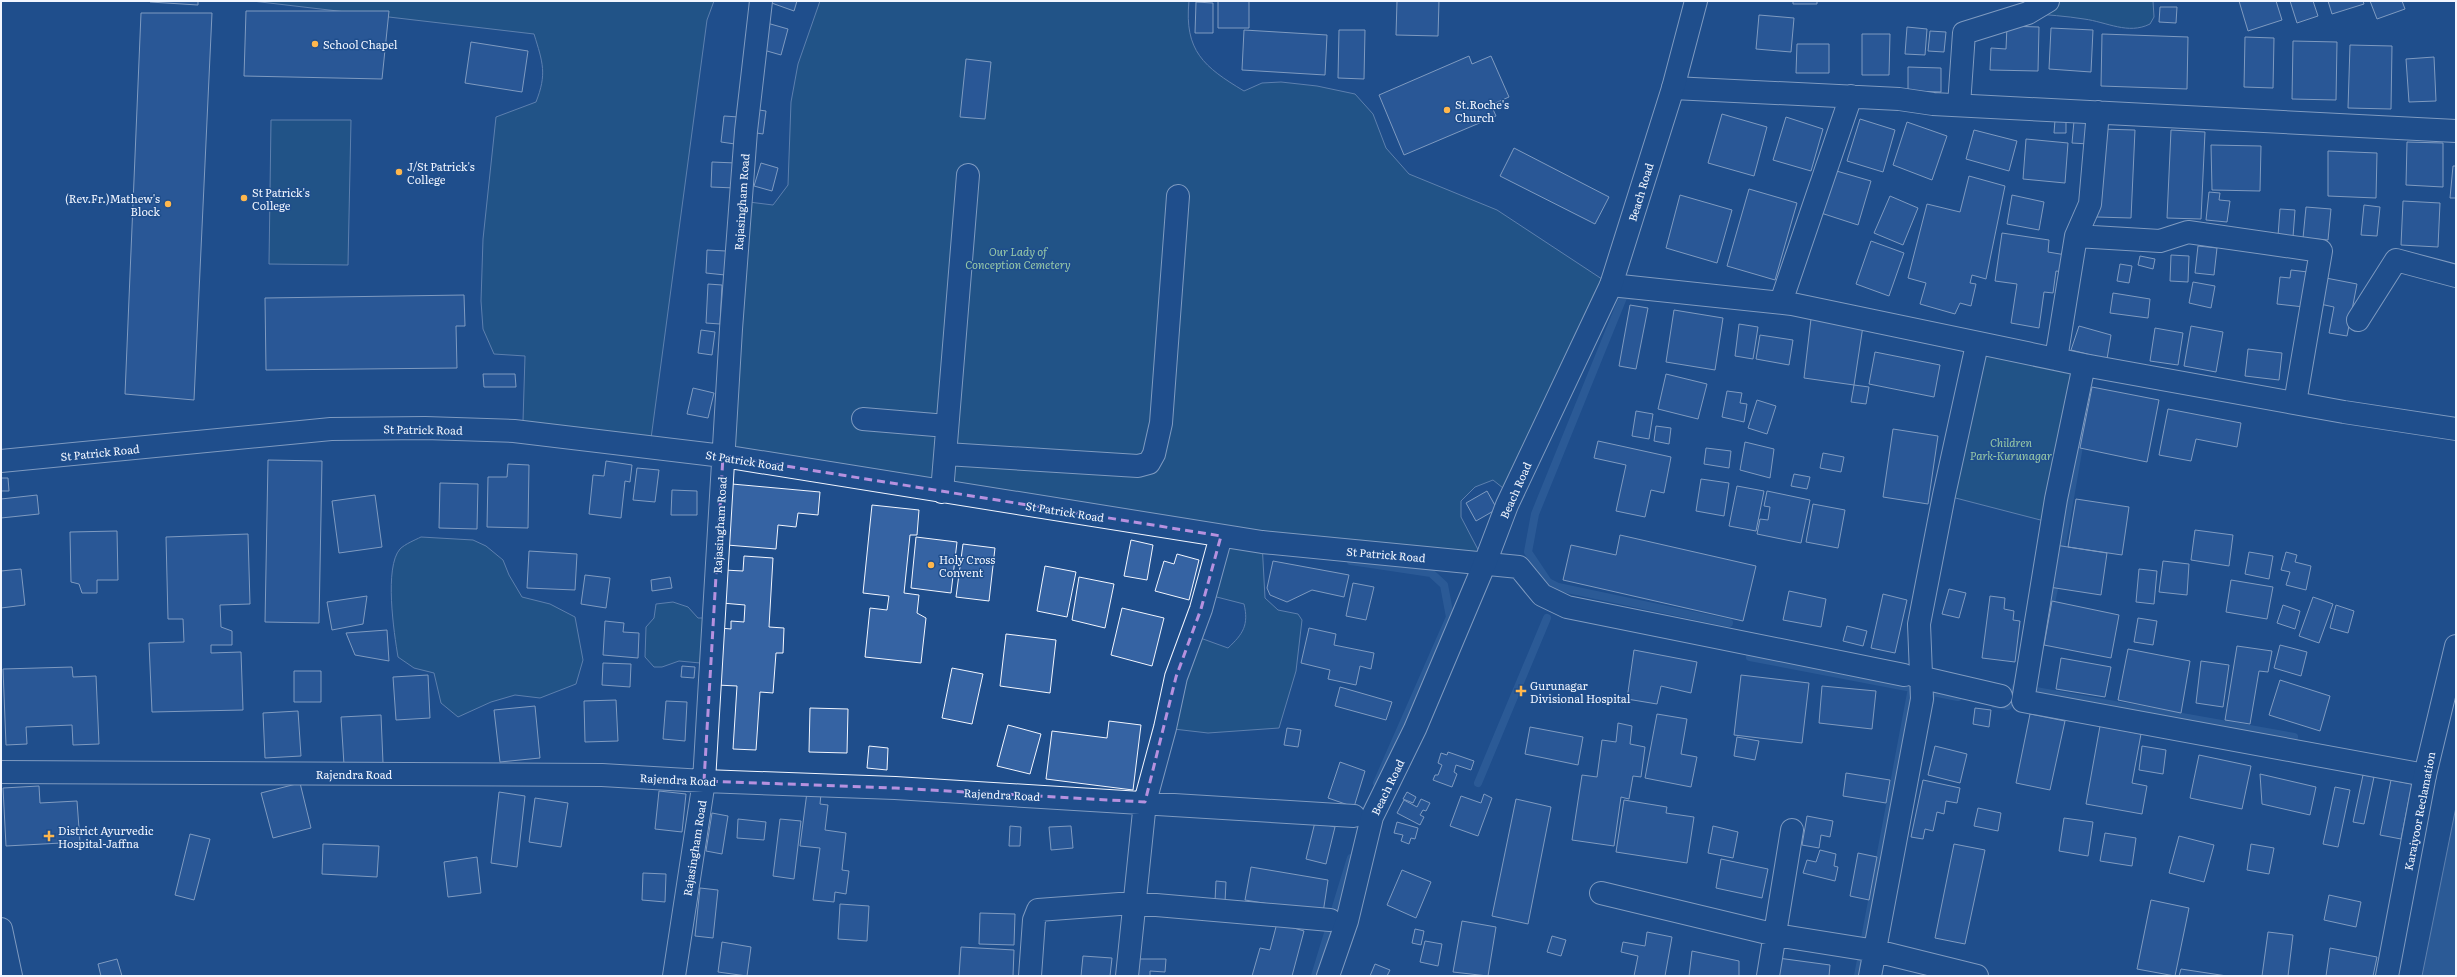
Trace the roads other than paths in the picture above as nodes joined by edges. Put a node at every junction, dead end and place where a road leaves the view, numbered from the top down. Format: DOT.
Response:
graph roads {
  1 [pos="761,1"];
  2 [pos="1696,1"];
  3 [pos="2048,1"];
  4 [pos="1673,88"];
  5 [pos="1851,96"];
  6 [pos="1959,105"];
  7 [pos="2098,112"];
  8 [pos="2456,131"];
  9 [pos="968,175"];
  10 [pos="1178,196"];
  11 [pos="2076,236"];
  12 [pos="2456,276"];
  13 [pos="1611,285"];
  14 [pos="1781,302"];
  15 [pos="2358,320"];
  16 [pos="1975,343"];
  17 [pos="2056,359"];
  18 [pos="2084,365"];
  19 [pos="2295,403"];
  20 [pos="863,419"];
  21 [pos="947,426"];
  22 [pos="2456,429"];
  23 [pos="946,454"];
  24 [pos="723,456"];
  25 [pos="1,462"];
  26 [pos="942,492"];
  27 [pos="1221,536"];
  28 [pos="1486,563"];
  29 [pos="2456,646"];
  30 [pos="1914,676"];
  31 [pos="2001,696"];
  32 [pos="1,772"];
  33 [pos="2425,775"];
  34 [pos="704,781"];
  35 [pos="1145,802"];
  36 [pos="1354,816"];
  37 [pos="1792,830"];
  38 [pos="1601,892"];
  39 [pos="1133,903"];
  40 [pos="1330,920"];
  41 [pos="1,930"];
  42 [pos="1776,934"];
  43 [pos="1876,951"];
  44 [pos="10,976"];
  45 [pos="674,976"];
  46 [pos="1030,976"];
  47 [pos="1127,976"];
  48 [pos="1328,976"];
  49 [pos="1768,976"];
  50 [pos="1870,976"];
  51 [pos="1977,976"];
  52 [pos="2387,976"];
  1 -- 24 [label="street, Rajasingham Road"];
  2 -- 4 [label="street, Beach Road"];
  3 -- 6 [label="street"];
  4 -- 5 [label="street"];
  4 -- 13 [label="street, Beach Road"];
  5 -- 6 [label="street"];
  5 -- 14 [label="street"];
  6 -- 7 [label="street"];
  7 -- 8 [label="street"];
  7 -- 11 [label="street"];
  9 -- 21 [label="street"];
  10 -- 23 [label="street"];
  11 -- 17 [label="street"];
  11 -- 19 [label="street"];
  12 -- 15 [label="street"];
  13 -- 14 [label="street"];
  13 -- 28 [label="street, Beach Road"];
  14 -- 16 [label="street"];
  16 -- 17 [label="street"];
  16 -- 30 [label="street"];
  17 -- 18 [label="street"];
  18 -- 19 [label="street"];
  18 -- 33 [label="street"];
  19 -- 22 [label="street"];
  20 -- 21 [label="street"];
  21 -- 23 [label="street"];
  23 -- 26 [label="street"];
  24 -- 25 [label="street, St Patrick Road"];
  24 -- 26 [label="street, St Patrick Road"];
  24 -- 34 [label="street, Rajasingham Road"];
  26 -- 27 [label="street, St Patrick Road"];
  27 -- 28 [label="street, St Patrick Road"];
  27 -- 35 [label="street"];
  28 -- 30 [label="street, St Patrick Road"];
  28 -- 48 [label="street, Beach Road"];
  29 -- 33 [label="street, Karaiyoor Reclamation"];
  30 -- 31 [label="street, St Patrick Road"];
  30 -- 43 [label="street"];
  32 -- 34 [label="street, Rajendra Road"];
  33 -- 52 [label="street, Karaiyoor Reclamation"];
  34 -- 35 [label="street, Rajendra Road"];
  34 -- 45 [label="street, Rajasingham Road"];
  35 -- 36 [label="street, Rajendra Road"];
  35 -- 39 [label="street"];
  37 -- 42 [label="street"];
  38 -- 42 [label="street"];
  39 -- 40 [label="street"];
  39 -- 46 [label="street"];
  39 -- 47 [label="street"];
  41 -- 44 [label="street"];
  42 -- 43 [label="street"];
  42 -- 49 [label="street"];
  43 -- 50 [label="street"];
  43 -- 51 [label="street"];
}
